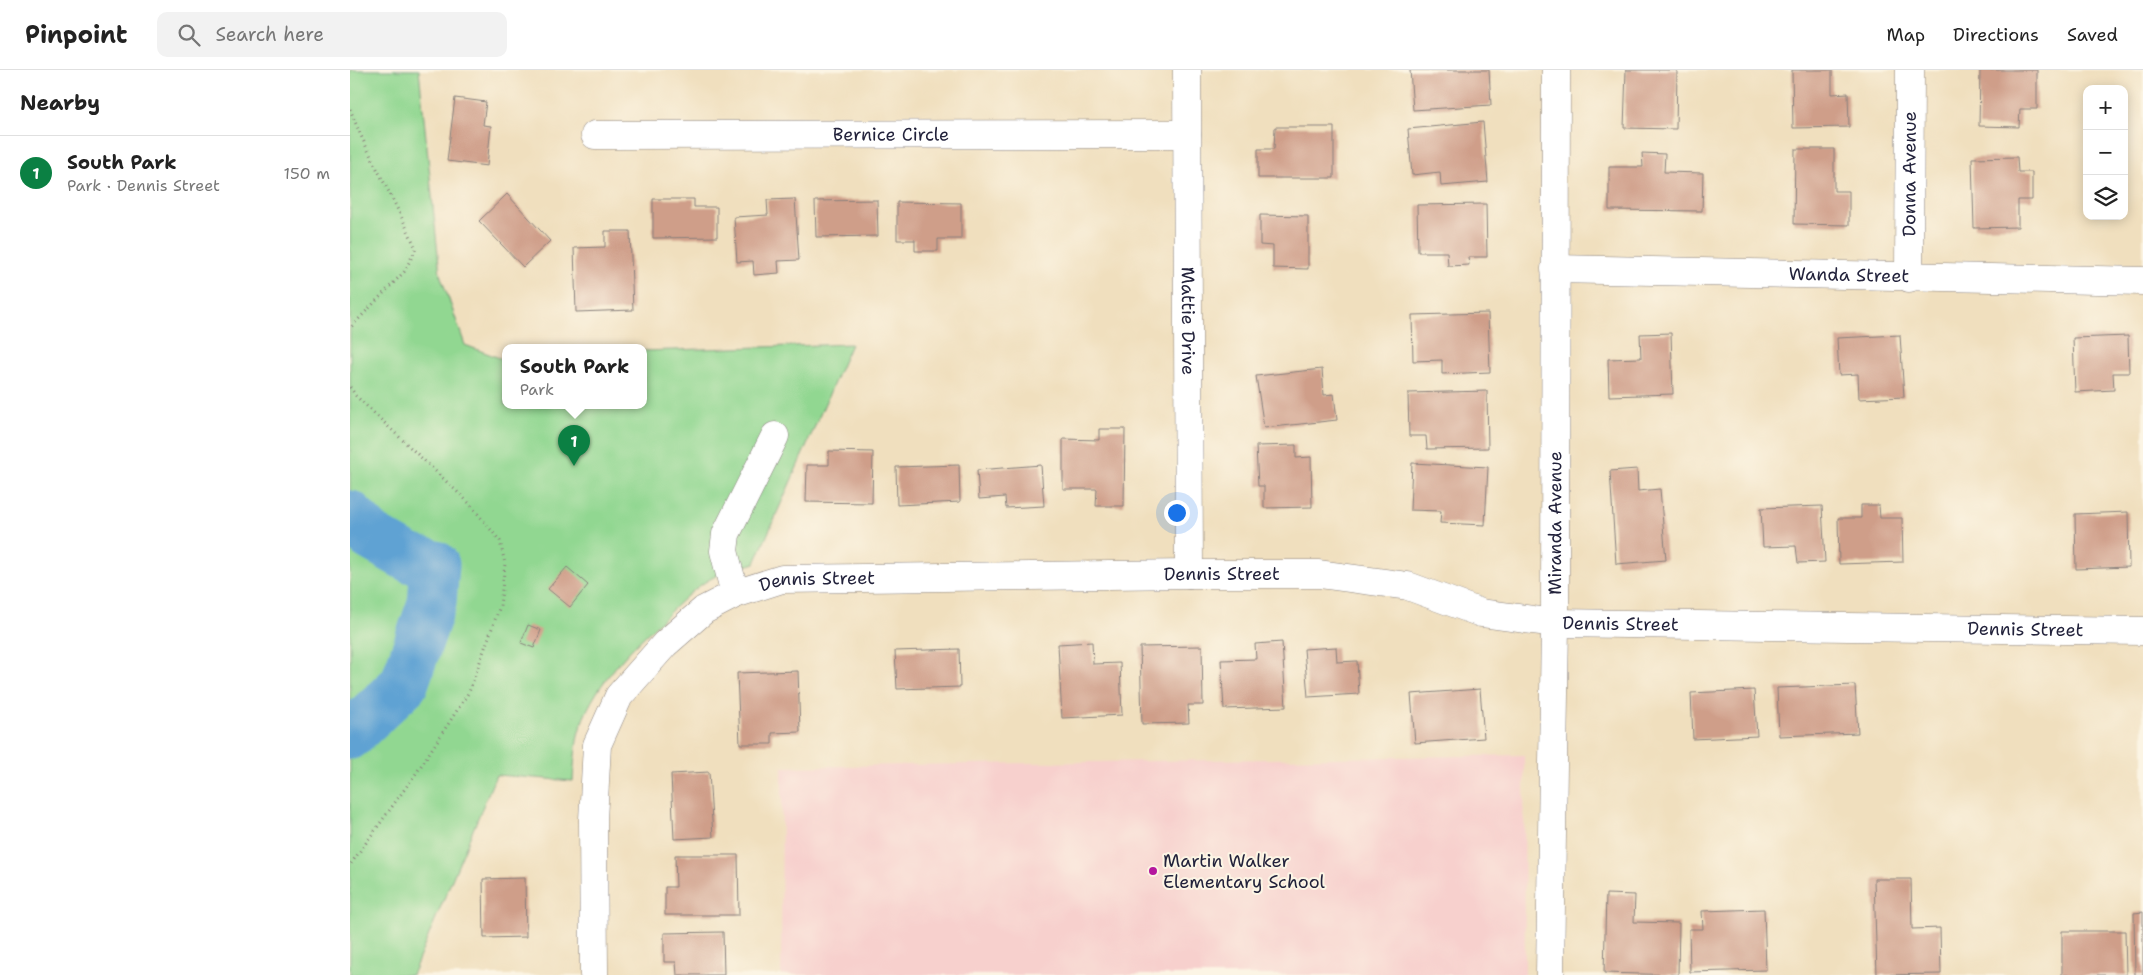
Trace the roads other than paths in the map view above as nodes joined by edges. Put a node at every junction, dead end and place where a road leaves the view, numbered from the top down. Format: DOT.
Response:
graph roads {
  1 [pos="1187,70"];
  2 [pos="1556,70"];
  3 [pos="1910,70"];
  4 [pos="1187,134"];
  5 [pos="596,135"];
  6 [pos="1555,270"];
  7 [pos="1909,278"];
  8 [pos="2143,281"];
  9 [pos="775,436"];
  10 [pos="1189,574"];
  11 [pos="735,594"];
  12 [pos="1555,623"];
  13 [pos="2143,630"];
  14 [pos="594,975"];
  15 [pos="1550,975"];
  1 -- 4 [label="street, Mattie Drive"];
  2 -- 6 [label="street, Miranda Avenue"];
  3 -- 7 [label="street, Donna Avenue"];
  4 -- 5 [label="street, Bernice Circle"];
  4 -- 10 [label="street, Mattie Drive"];
  6 -- 7 [label="street, Wanda Street"];
  6 -- 12 [label="street, Miranda Avenue"];
  7 -- 8 [label="street, Wanda Street"];
  9 -- 11 [label="street"];
  10 -- 11 [label="street, Dennis Street"];
  10 -- 12 [label="street, Dennis Street"];
  11 -- 14 [label="street, Dennis Street"];
  12 -- 13 [label="street, Dennis Street"];
  12 -- 15 [label="street, Miranda Avenue"];
}
